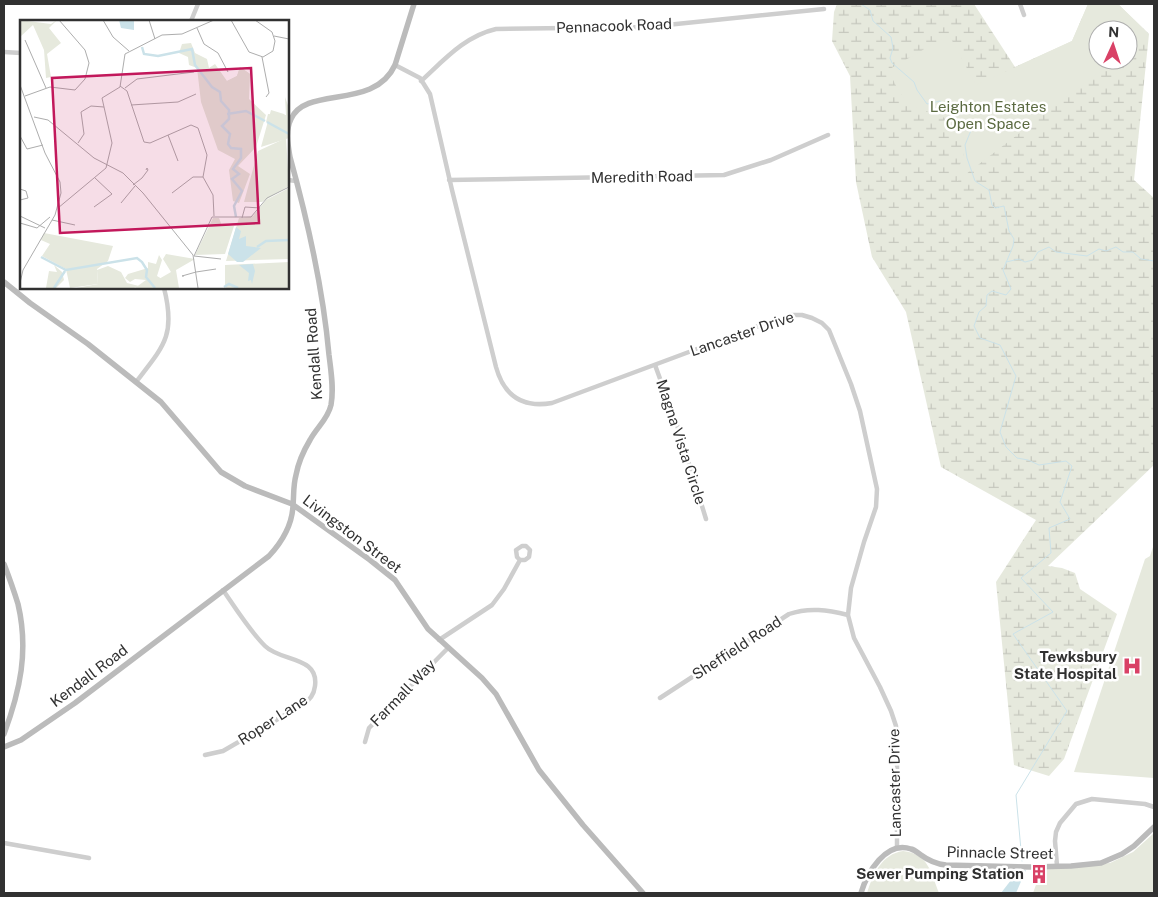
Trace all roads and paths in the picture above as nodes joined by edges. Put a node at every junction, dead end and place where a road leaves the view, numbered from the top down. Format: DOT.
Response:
graph roads {
  1 [pos="198,4"];
  2 [pos="414,4"];
  3 [pos="1020,4"];
  4 [pos="824,9"];
  5 [pos="1024,15"];
  6 [pos="191,20"];
  7 [pos="4,52"];
  8 [pos="20,53"];
  9 [pos="395,65"];
  10 [pos="421,80"];
  11 [pos="289,125"];
  12 [pos="828,135"];
  13 [pos="289,149"];
  14 [pos="289,180"];
  15 [pos="449,180"];
  16 [pos="296,181"];
  17 [pos="4,282"];
  18 [pos="164,289"];
  19 [pos="655,365"];
  20 [pos="136,382"];
  21 [pos="294,505"];
  22 [pos="706,519"];
  23 [pos="520,560"];
  24 [pos="4,564"];
  25 [pos="223,590"];
  26 [pos="848,615"];
  27 [pos="439,640"];
  28 [pos="448,648"];
  29 [pos="660,698"];
  30 [pos="4,734"];
  31 [pos="365,742"];
  32 [pos="4,748"];
  33 [pos="205,754"];
  34 [pos="1154,807"];
  35 [pos="1154,827"];
  36 [pos="4,843"];
  37 [pos="897,848"];
  38 [pos="89,858"];
  39 [pos="1057,866"];
  40 [pos="643,893"];
  41 [pos="861,893"];
  1 -- 6 [label="street"];
  2 -- 9 [label="street, Kendall Road"];
  3 -- 5 [label="street"];
  4 -- 10 [label="street, Pennacook Road"];
  7 -- 8 [label="street"];
  9 -- 10 [label="street"];
  9 -- 11 [label="street, Kendall Road"];
  10 -- 15 [label="street, Lancaster Drive"];
  12 -- 15 [label="street, Meredith Road"];
  13 -- 16 [label="street, Kendall Road"];
  14 -- 16 [label="street"];
  15 -- 19 [label="street, Lancaster Drive"];
  16 -- 21 [label="street, Kendall Road"];
  17 -- 20 [label="street, Livingston Street"];
  18 -- 20 [label="street"];
  19 -- 22 [label="street, Magna Vista Circle"];
  19 -- 26 [label="street, Lancaster Drive"];
  20 -- 21 [label="street, Livingston Street"];
  21 -- 25 [label="street, Kendall Road"];
  21 -- 27 [label="street, Livingston Street"];
  23 -- 27 [label="street"];
  24 -- 30 [label="street"];
  25 -- 32 [label="street, Kendall Road"];
  25 -- 33 [label="street, Roper Lane"];
  26 -- 29 [label="street, Sheffield Road"];
  26 -- 37 [label="street, Lancaster Drive"];
  27 -- 28 [label="street, Livingston Street"];
  28 -- 31 [label="street, Farmall Way"];
  28 -- 40 [label="street, Livingston Street"];
  34 -- 39 [label="street"];
  35 -- 39 [label="street, Pinnacle Street"];
  36 -- 38 [label="street"];
  37 -- 39 [label="street, Pinnacle Street"];
  37 -- 41 [label="street"];
}
